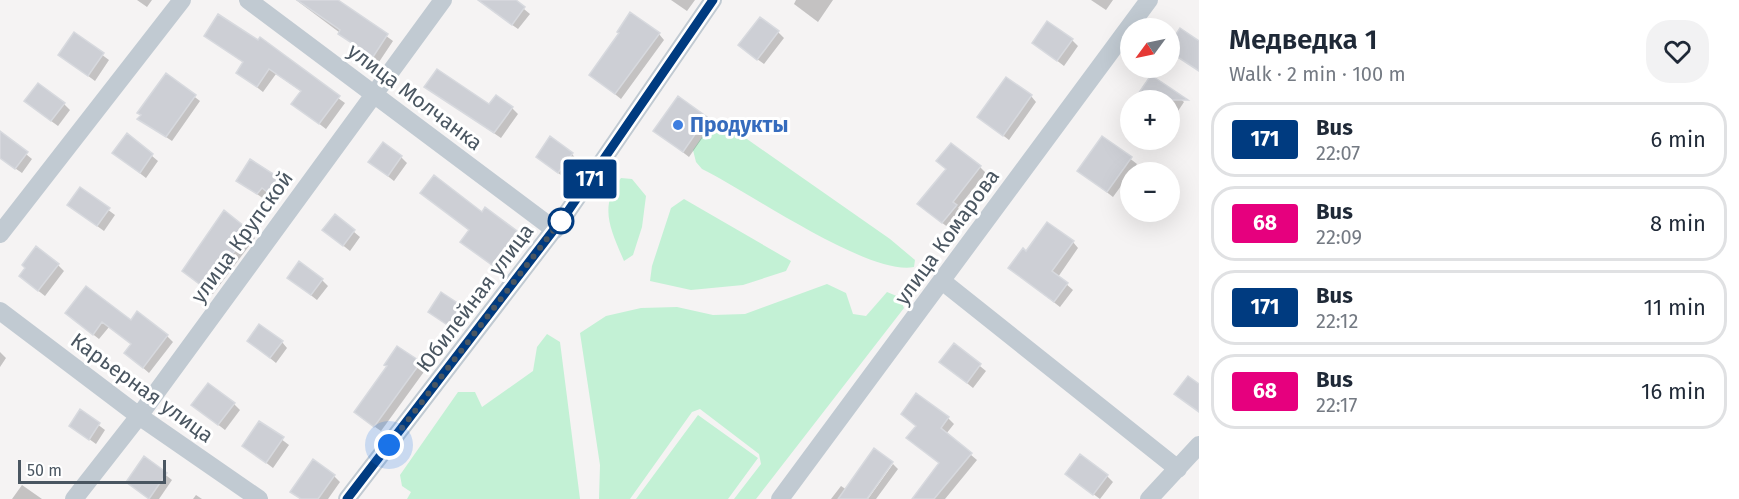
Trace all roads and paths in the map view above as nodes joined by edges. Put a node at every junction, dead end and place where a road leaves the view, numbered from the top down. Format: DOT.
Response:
graph roads {
  1 [pos="182,0"];
  2 [pos="248,0"];
  3 [pos="443,0"];
  4 [pos="713,0"];
  5 [pos="1149,0"];
  6 [pos="374,96"];
  7 [pos="555,230"];
  8 [pos="0,234"];
  9 [pos="942,281"];
  10 [pos="0,311"];
  11 [pos="139,416"];
  12 [pos="1199,445"];
  13 [pos="1178,469"];
  14 [pos="74,499"];
  15 [pos="259,499"];
  16 [pos="347,499"];
  17 [pos="780,499"];
  18 [pos="1149,499"];
  1 -- 8 [label="street"];
  2 -- 6 [label="street, улица Молчанка"];
  3 -- 6 [label="street, улица Крупской"];
  4 -- 7 [label="street, Юбилейная улица"];
  5 -- 9 [label="street, улица Комарова"];
  6 -- 7 [label="street, улица Молчанка"];
  6 -- 11 [label="street, улица Крупской"];
  7 -- 16 [label="street, Юбилейная улица"];
  9 -- 13 [label="street"];
  9 -- 17 [label="street, улица Комарова"];
  10 -- 11 [label="street, Карьерная улица"];
  11 -- 14 [label="street, улица Крупской"];
  11 -- 15 [label="street, Карьерная улица"];
  12 -- 13 [label="street"];
  13 -- 18 [label="street"];
}
